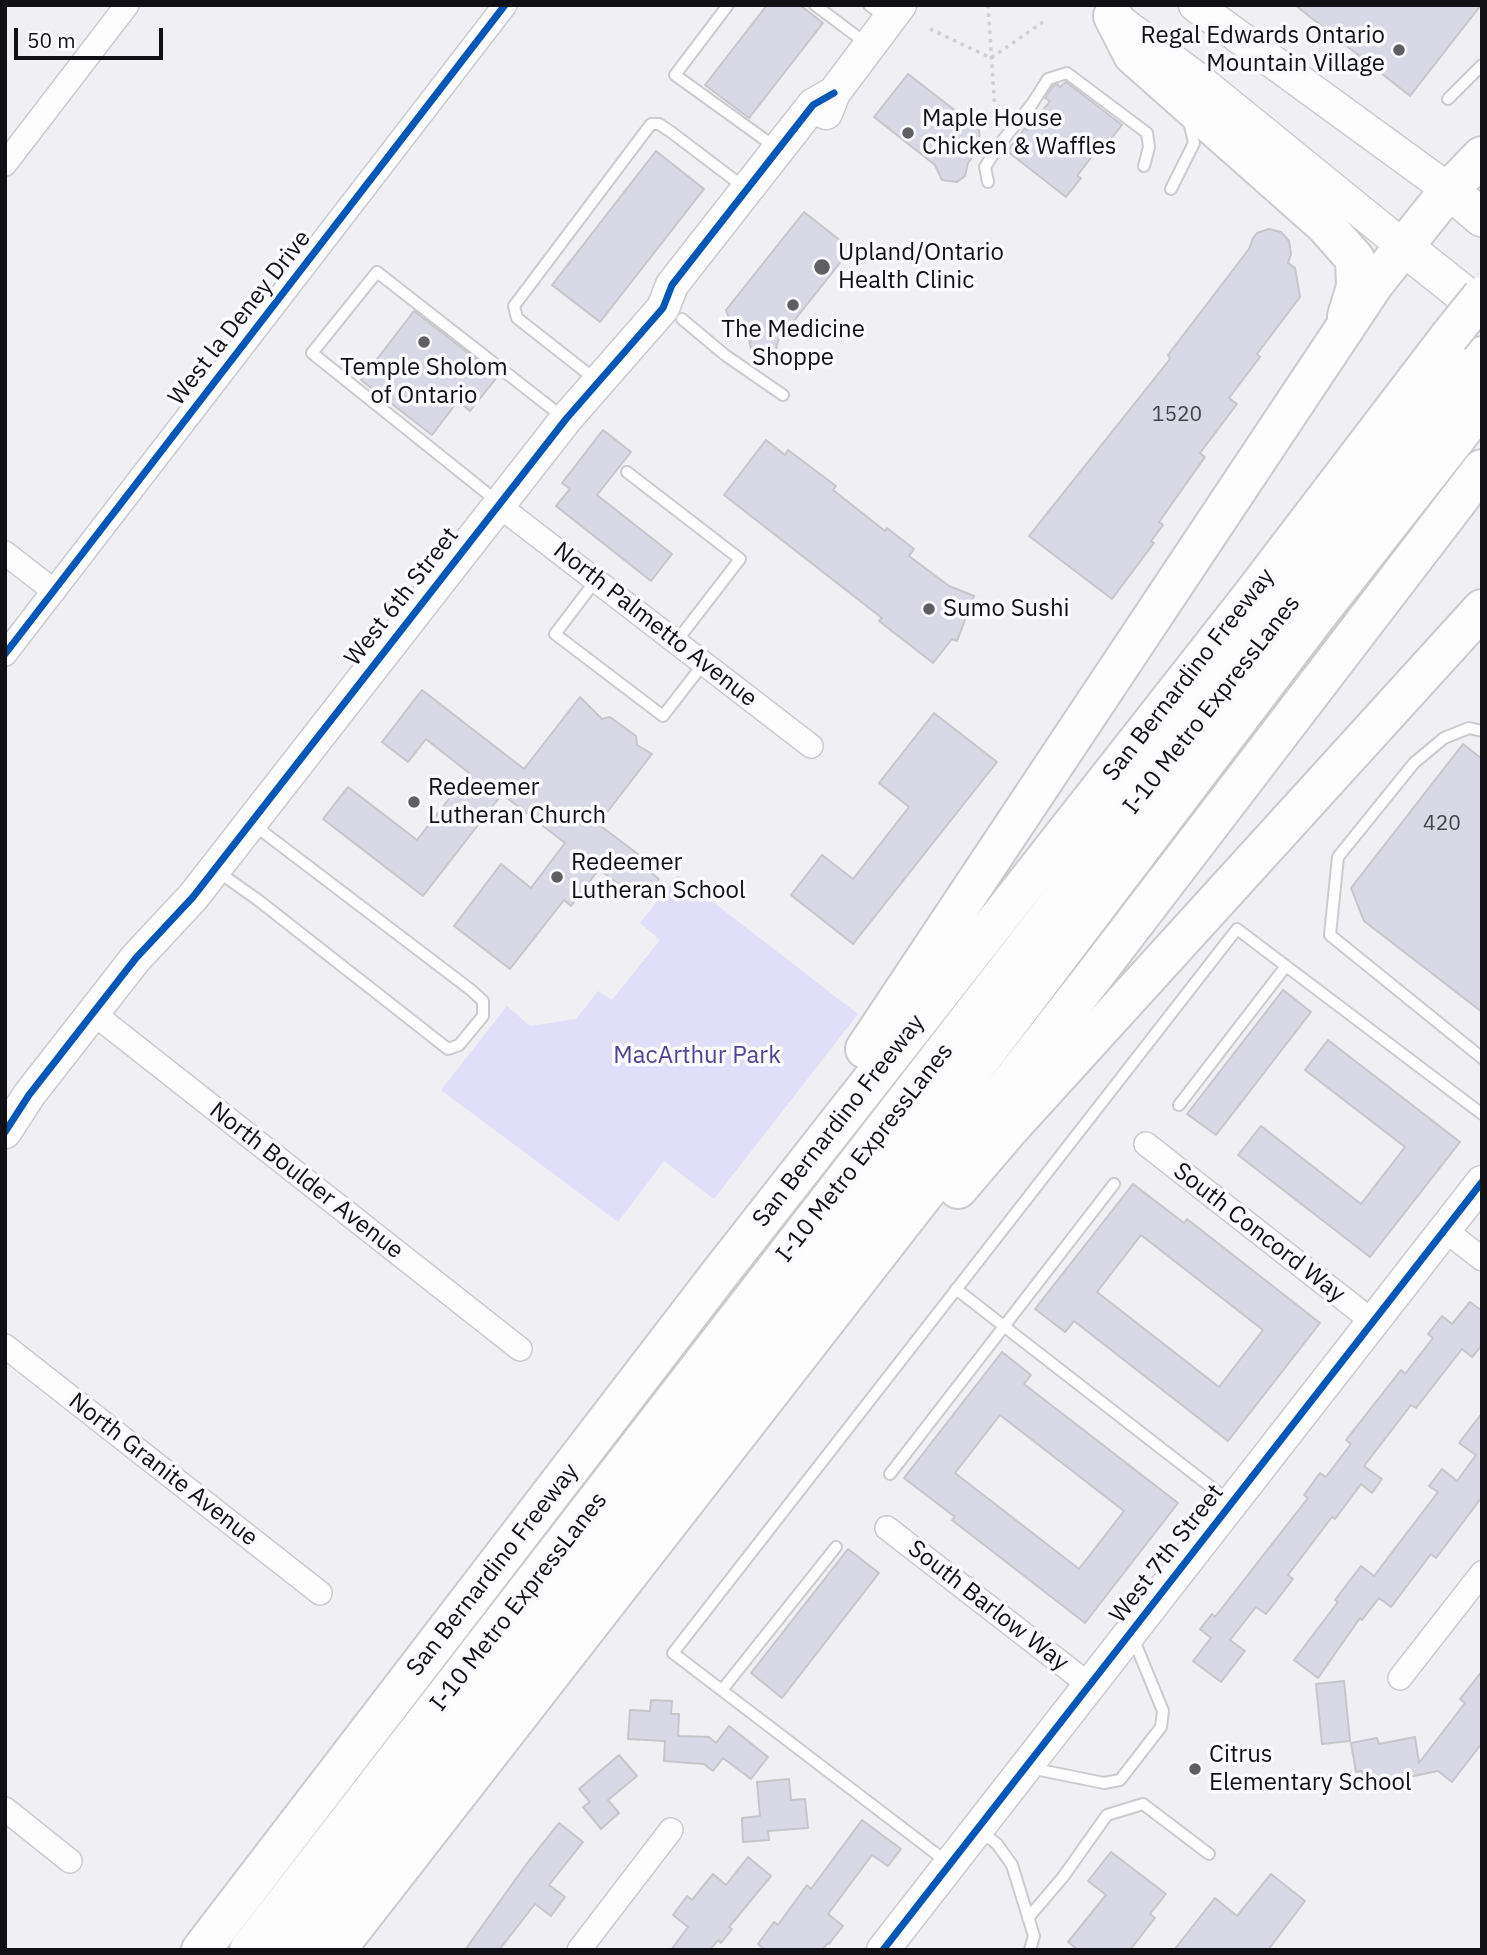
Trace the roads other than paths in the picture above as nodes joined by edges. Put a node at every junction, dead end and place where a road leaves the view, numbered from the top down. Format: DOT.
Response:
graph roads {
  1 [pos="127,5"];
  2 [pos="505,5"];
  3 [pos="728,5"];
  4 [pos="815,5"];
  5 [pos="1195,5"];
  6 [pos="886,10"];
  7 [pos="1107,11"];
  8 [pos="870,45"];
  9 [pos="1482,65"];
  10 [pos="834,93"];
  11 [pos="1448,99"];
  12 [pos="1185,101"];
  13 [pos="779,149"];
  14 [pos="1482,156"];
  15 [pos="5,164"];
  16 [pos="1143,166"];
  17 [pos="988,181"];
  18 [pos="1171,189"];
  19 [pos="747,190"];
  20 [pos="1450,190"];
  21 [pos="1482,218"];
  22 [pos="1403,246"];
  23 [pos="1482,296"];
  24 [pos="1482,309"];
  25 [pos="673,313"];
  26 [pos="1343,330"];
  27 [pos="1478,362"];
  28 [pos="599,382"];
  29 [pos="783,395"];
  30 [pos="1482,405"];
  31 [pos="566,419"];
  32 [pos="1482,469"];
  33 [pos="627,472"];
  34 [pos="499,504"];
  35 [pos="5,553"];
  36 [pos="596,580"];
  37 [pos="54,591"];
  38 [pos="1250,598"];
  39 [pos="1482,609"];
  40 [pos="676,642"];
  41 [pos="5,654"];
  42 [pos="704,663"];
  43 [pos="1482,731"];
  44 [pos="811,746"];
  45 [pos="251,822"];
  46 [pos="215,869"];
  47 [pos="1286,966"];
  48 [pos="1097,972"];
  49 [pos="101,1020"];
  50 [pos="944,1052"];
  51 [pos="1482,1058"];
  52 [pos="1179,1105"];
  53 [pos="1482,1114"];
  54 [pos="5,1132"];
  55 [pos="5,1141"];
  56 [pos="1146,1144"];
  57 [pos="915,1146"];
  58 [pos="1482,1182"];
  59 [pos="1114,1184"];
  60 [pos="1445,1230"];
  61 [pos="1482,1259"];
  62 [pos="721,1272"];
  63 [pos="956,1289"];
  64 [pos="1372,1321"];
  65 [pos="1003,1326"];
  66 [pos="5,1346"];
  67 [pos="520,1349"];
  68 [pos="890,1474"];
  69 [pos="703,1475"];
  70 [pos="1231,1502"];
  71 [pos="887,1528"];
  72 [pos="836,1547"];
  73 [pos="1482,1573"];
  74 [pos="320,1593"];
  75 [pos="1130,1631"];
  76 [pos="1400,1678"];
  77 [pos="1088,1684"];
  78 [pos="722,1690"];
  79 [pos="1024,1767"];
  80 [pos="5,1809"];
  81 [pos="977,1828"];
  82 [pos="671,1830"];
  83 [pos="1209,1854"];
  84 [pos="70,1861"];
  85 [pos="949,1864"];
  86 [pos="1028,1917"];
  87 [pos="201,1950"];
  88 [pos="249,1950"];
  89 [pos="294,1950"];
  90 [pos="336,1950"];
  91 [pos="579,1950"];
  92 [pos="883,1950"];
  93 [pos="1030,1950"];
  1 -- 15 [label="street"];
  2 -- 37 [label="street, West la Deney Drive"];
  3 -- 13 [label="lane"];
  4 -- 8 [label="lane"];
  5 -- 20 [label="street"];
  6 -- 8 [label="street, West 6th Street"];
  7 -- 12 [label="highway"];
  7 -- 22 [label="street"];
  8 -- 10 [label="street, West 6th Street"];
  9 -- 11 [label="lane"];
  10 -- 13 [label="street, West 6th Street"];
  10 -- 25 [label="street, West 6th Street"];
  12 -- 18 [label="lane"];
  12 -- 26 [label="highway"];
  13 -- 19 [label="street, West 6th Street"];
  14 -- 20 [label="highway"];
  16 -- 17 [label="lane"];
  19 -- 25 [label="street, West 6th Street"];
  19 -- 28 [label="lane"];
  20 -- 21 [label="main road"];
  20 -- 22 [label="highway"];
  22 -- 24 [label="main road"];
  22 -- 26 [label="highway"];
  23 -- 38 [label="highway, San Bernardino Freeway, bridge"];
  25 -- 28 [label="street, West 6th Street"];
  25 -- 29 [label="lane"];
  26 -- 62 [label="highway"];
  27 -- 50 [label="highway, I-10 Metro ExpressLanes"];
  28 -- 31 [label="street, West 6th Street"];
  30 -- 57 [label="highway, I-10 Metro ExpressLanes"];
  31 -- 34 [label="street, West 6th Street"];
  31 -- 34 [label="lane"];
  32 -- 48 [label="highway"];
  33 -- 40 [label="lane"];
  34 -- 36 [label="street, North Palmetto Avenue"];
  34 -- 45 [label="street, West 6th Street"];
  35 -- 37 [label="street"];
  36 -- 40 [label="street, North Palmetto Avenue"];
  36 -- 42 [label="lane"];
  37 -- 41 [label="street, West la Deney Drive"];
  38 -- 50 [label="highway"];
  38 -- 62 [label="highway, San Bernardino Freeway"];
  39 -- 69 [label="highway"];
  40 -- 42 [label="street, North Palmetto Avenue"];
  42 -- 44 [label="street, North Palmetto Avenue"];
  43 -- 51 [label="lane"];
  45 -- 46 [label="street, West 6th Street"];
  45 -- 46 [label="lane"];
  46 -- 49 [label="street, West 6th Street"];
  47 -- 52 [label="lane"];
  47 -- 53 [label="lane"];
  47 -- 63 [label="lane"];
  48 -- 57 [label="highway"];
  48 -- 69 [label="highway"];
  49 -- 54 [label="street, West 6th Street"];
  49 -- 55 [label="street, West 6th Street"];
  49 -- 67 [label="street, North Boulder Avenue"];
  50 -- 88 [label="highway, I-10 Metro ExpressLanes"];
  56 -- 64 [label="street, South Concord Way"];
  57 -- 89 [label="highway, I-10 Metro ExpressLanes"];
  58 -- 60 [label="street, West 7th Street"];
  59 -- 65 [label="lane"];
  60 -- 61 [label="street"];
  60 -- 64 [label="street, West 7th Street"];
  62 -- 87 [label="highway, San Bernardino Freeway"];
  63 -- 65 [label="lane"];
  63 -- 78 [label="lane"];
  64 -- 70 [label="street, West 7th Street"];
  65 -- 68 [label="lane"];
  65 -- 70 [label="lane"];
  66 -- 74 [label="street, North Granite Avenue"];
  69 -- 90 [label="highway"];
  70 -- 75 [label="street, West 7th Street"];
  71 -- 77 [label="street, South Barlow Way"];
  72 -- 78 [label="lane"];
  73 -- 76 [label="street"];
  75 -- 77 [label="street, West 7th Street"];
  75 -- 79 [label="lane"];
  77 -- 79 [label="street, West 7th Street"];
  78 -- 85 [label="lane"];
  79 -- 81 [label="street, West 7th Street"];
  80 -- 84 [label="street"];
  81 -- 85 [label="street, West 7th Street"];
  81 -- 86 [label="lane"];
  82 -- 91 [label="street"];
  83 -- 86 [label="lane"];
  85 -- 92 [label="street, West 7th Street"];
  86 -- 93 [label="lane"];
}
